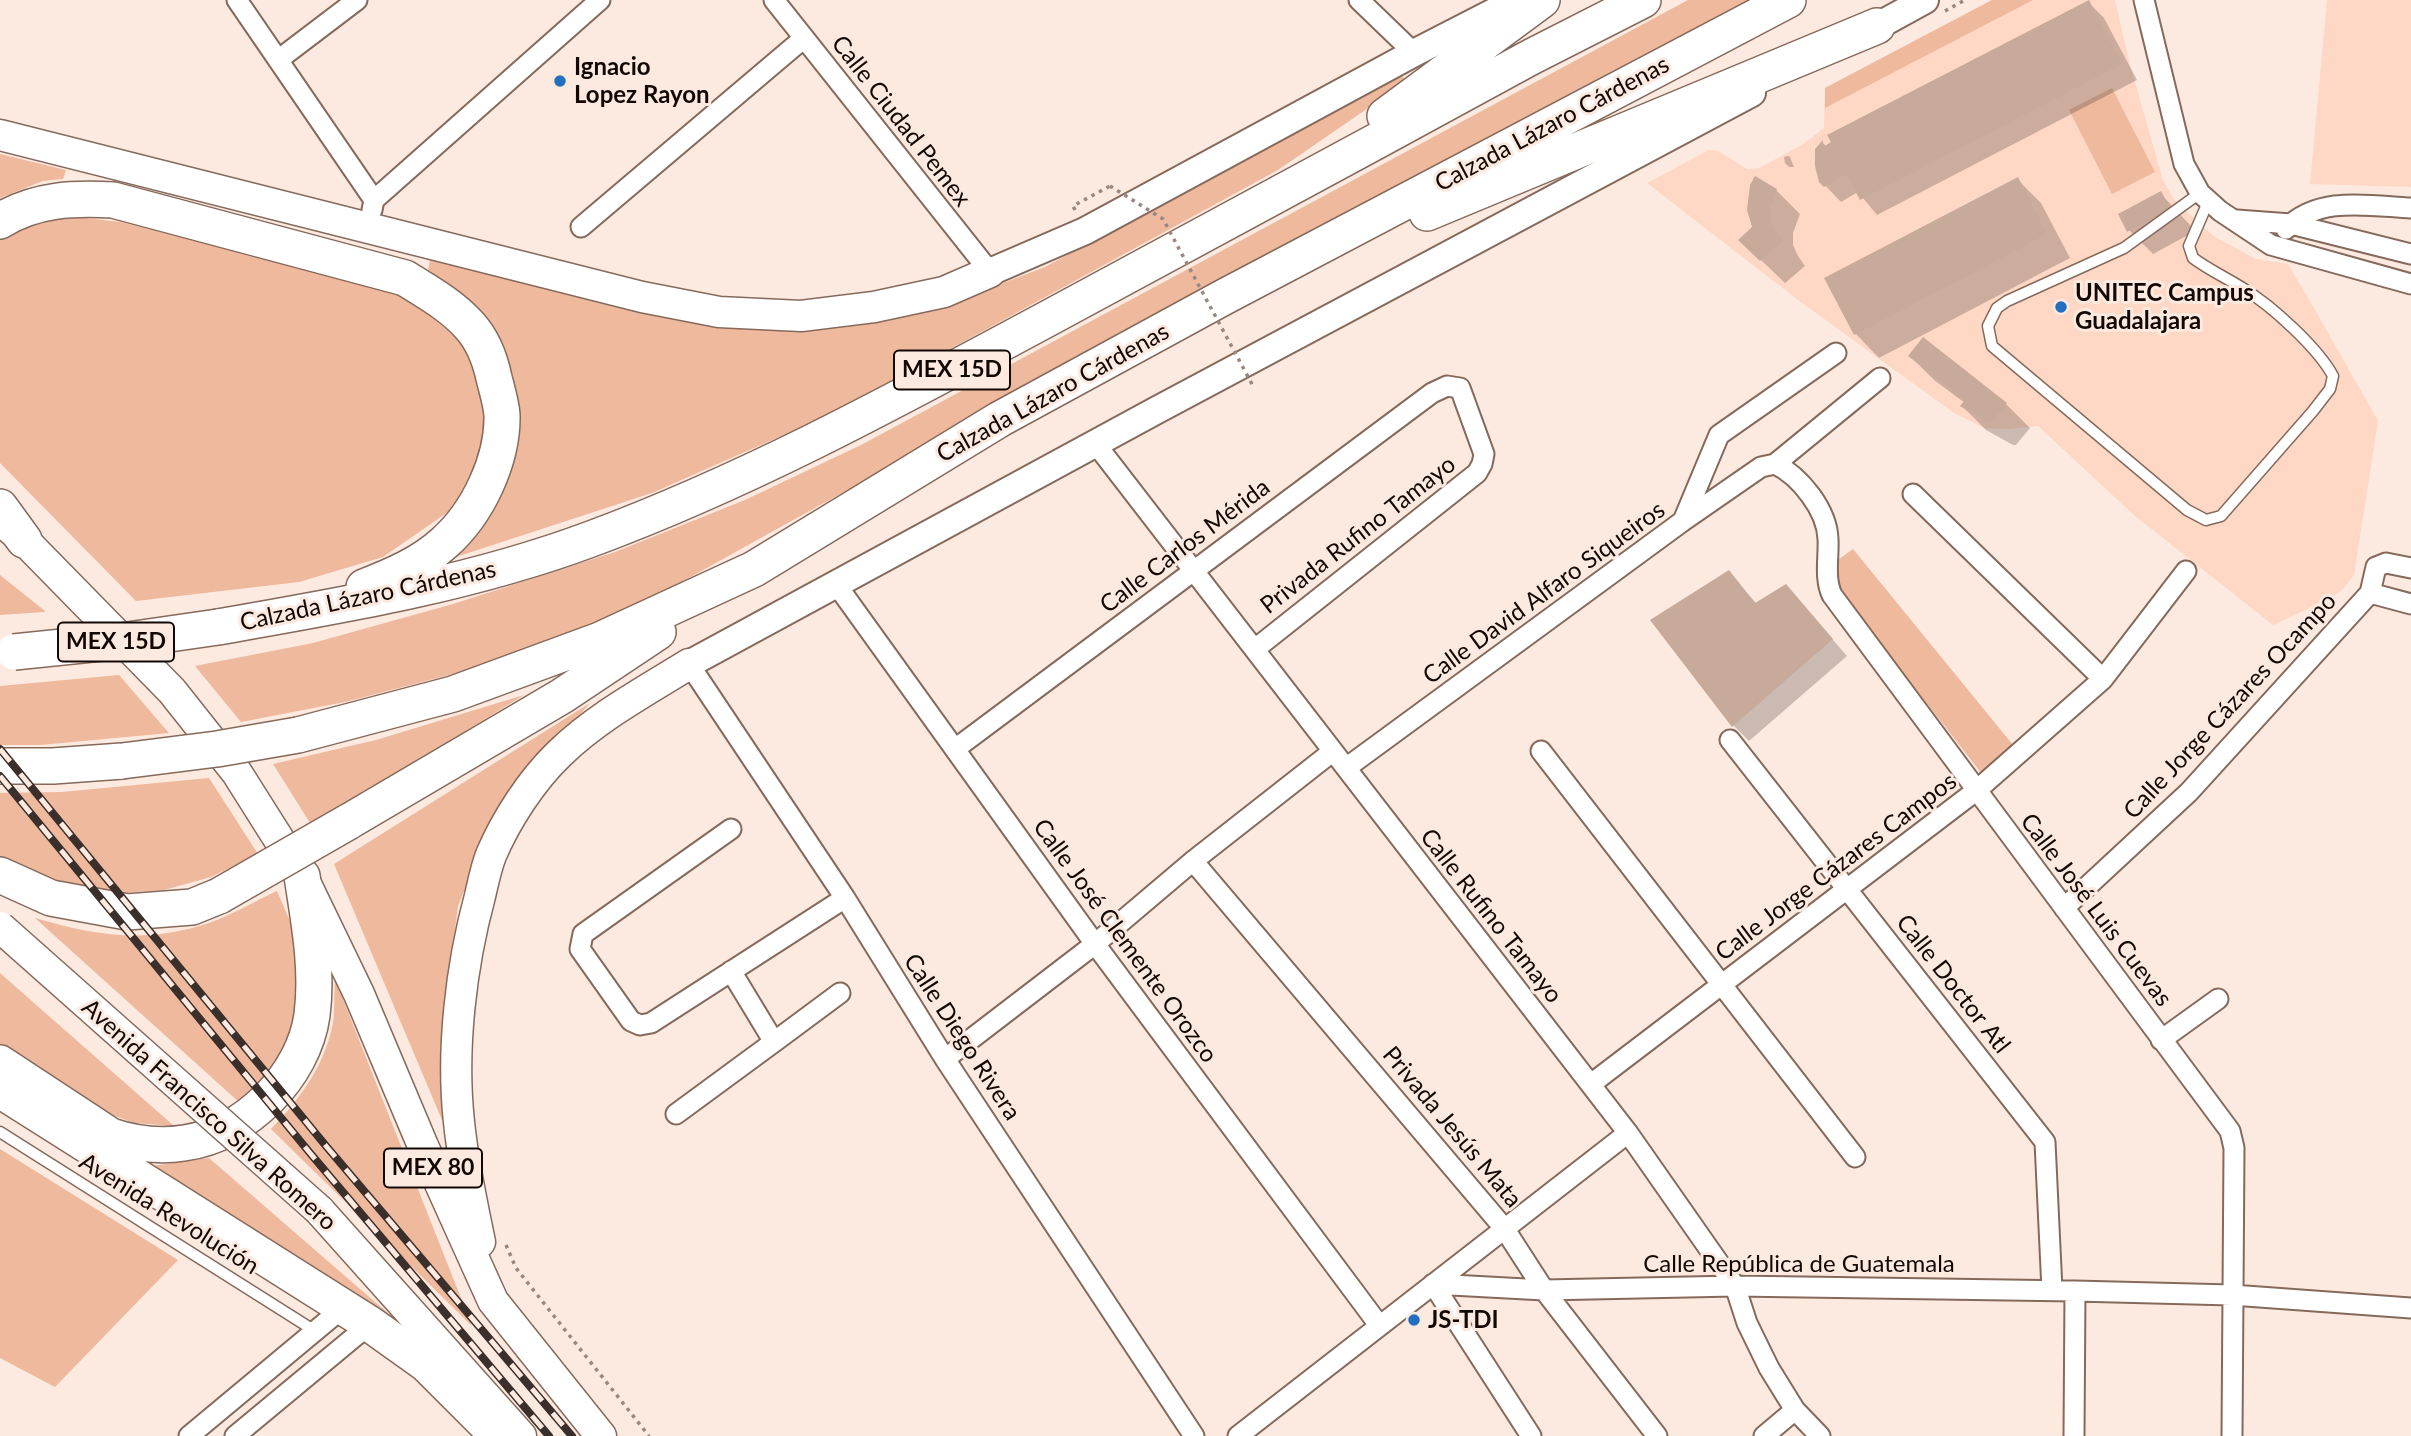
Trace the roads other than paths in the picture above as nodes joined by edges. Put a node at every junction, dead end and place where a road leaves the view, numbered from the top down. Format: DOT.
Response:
graph roads {
  1 [pos="237,0"];
  2 [pos="357,0"];
  3 [pos="600,0"];
  4 [pos="774,0"];
  5 [pos="1360,0"];
  6 [pos="1517,0"];
  7 [pos="1542,0"];
  8 [pos="1643,0"];
  9 [pos="1788,0"];
  10 [pos="1925,0"];
  11 [pos="2144,0"];
  12 [pos="1877,26"];
  13 [pos="804,38"];
  14 [pos="1414,53"];
  15 [pos="278,60"];
  16 [pos="0,135"];
  17 [pos="1278,194"];
  18 [pos="2204,197"];
  19 [pos="2411,208"];
  20 [pos="371,214"];
  21 [pos="2234,220"];
  22 [pos="0,221"];
  23 [pos="2291,224"];
  24 [pos="581,227"];
  25 [pos="2271,245"];
  26 [pos="2411,254"];
  27 [pos="990,272"];
  28 [pos="2411,284"];
  29 [pos="1224,297"];
  30 [pos="1836,353"];
  31 [pos="1880,378"];
  32 [pos="1447,386"];
  33 [pos="1095,443"];
  34 [pos="1775,464"];
  35 [pos="1913,494"];
  36 [pos="0,507"];
  37 [pos="1683,521"];
  38 [pos="12,530"];
  39 [pos="2411,568"];
  40 [pos="754,569"];
  41 [pos="1193,570"];
  42 [pos="2186,571"];
  43 [pos="836,584"];
  44 [pos="2370,593"];
  45 [pos="2411,604"];
  46 [pos="297,613"];
  47 [pos="1255,649"];
  48 [pos="7,653"];
  49 [pos="689,664"];
  50 [pos="2102,679"];
  51 [pos="1730,740"];
  52 [pos="955,749"];
  53 [pos="1541,751"];
  54 [pos="1332,752"];
  55 [pos="0,766"];
  56 [pos="1346,768"];
  57 [pos="1977,790"];
  58 [pos="731,828"];
  59 [pos="1194,861"];
  60 [pos="0,875"];
  61 [pos="303,876"];
  62 [pos="1847,889"];
  63 [pos="845,898"];
  64 [pos="2064,908"];
  65 [pos="0,927"];
  66 [pos="1095,944"];
  67 [pos="731,971"];
  68 [pos="1722,985"];
  69 [pos="840,993"];
  70 [pos="2218,999"];
  71 [pos="2161,1040"];
  72 [pos="774,1042"];
  73 [pos="946,1059"];
  74 [pos="0,1063"];
  75 [pos="1591,1084"];
  76 [pos="0,1090"];
  77 [pos="676,1114"];
  78 [pos="0,1132"];
  79 [pos="1628,1133"];
  80 [pos="1855,1157"];
  81 [pos="1504,1228"];
  82 [pos="1433,1284"];
  83 [pos="1735,1286"];
  84 [pos="1544,1290"];
  85 [pos="2052,1290"];
  86 [pos="2075,1291"];
  87 [pos="2232,1295"];
  88 [pos="493,1301"];
  89 [pos="2411,1308"];
  90 [pos="357,1316"];
  91 [pos="1379,1325"];
  92 [pos="315,1331"];
  93 [pos="221,1410"];
  94 [pos="1795,1410"];
  95 [pos="237,1435"];
  96 [pos="189,1436"];
  97 [pos="498,1436"];
  98 [pos="521,1436"];
  99 [pos="601,1436"];
  100 [pos="1194,1436"];
  101 [pos="1238,1436"];
  102 [pos="1531,1436"];
  103 [pos="1657,1436"];
  104 [pos="1763,1436"];
  105 [pos="1820,1436"];
  106 [pos="2074,1436"];
  107 [pos="2232,1436"];
  1 -- 15 [label="street"];
  2 -- 15 [label="street"];
  3 -- 20 [label="street"];
  4 -- 13 [label="street, Calle Ciudad Pemex"];
  5 -- 14 [label="street"];
  6 -- 14 [label="main road"];
  7 -- 17 [label="highway"];
  8 -- 17 [label="highway, Calzada Lázaro Cárdenas / MEX 15D"];
  9 -- 29 [label="highway, Calzada Lázaro Cárdenas / MEX 15D"];
  10 -- 12 [label="main road"];
  11 -- 18 [label="street"];
  12 -- 29 [label="highway"];
  12 -- 33 [label="main road"];
  13 -- 24 [label="street"];
  13 -- 27 [label="street, Calle Ciudad Pemex"];
  14 -- 27 [label="main road"];
  15 -- 20 [label="street"];
  16 -- 20 [label="main road"];
  17 -- 46 [label="highway, Calzada Lázaro Cárdenas / MEX 15D"];
  18 -- 18 [label="lane"];
  18 -- 21 [label="street"];
  19 -- 23 [label="street"];
  20 -- 27 [label="main road"];
  21 -- 23 [label="street"];
  21 -- 25 [label="street"];
  22 -- 46 [label="highway"];
  23 -- 25 [label="street"];
  23 -- 26 [label="street"];
  25 -- 28 [label="street"];
  29 -- 40 [label="highway, Calzada Lázaro Cárdenas / MEX 15D"];
  30 -- 37 [label="street"];
  31 -- 34 [label="street, Calle David Alfaro Siqueiros"];
  32 -- 41 [label="street, Calle Carlos Mérida"];
  32 -- 47 [label="street, Privada Rufino Tamayo"];
  33 -- 41 [label="street, Calle Rufino Tamayo"];
  33 -- 43 [label="main road"];
  34 -- 37 [label="street, Calle David Alfaro Siqueiros"];
  34 -- 57 [label="street, Calle José Luis Cuevas"];
  35 -- 50 [label="street"];
  36 -- 38 [label="highway"];
  37 -- 56 [label="street, Calle David Alfaro Siqueiros"];
  38 -- 61 [label="main road, MEX 80"];
  39 -- 44 [label="street, Calle Jorge Cázares Ocampo"];
  40 -- 55 [label="highway, Calzada Lázaro Cárdenas / MEX 15D, bridge"];
  40 -- 60 [label="highway, bridge"];
  41 -- 47 [label="street, Calle Rufino Tamayo"];
  41 -- 52 [label="street, Calle Carlos Mérida"];
  42 -- 50 [label="street, Calle Jorge Cázares Campos"];
  43 -- 49 [label="main road"];
  43 -- 52 [label="street, Calle José Clemente Orozco"];
  44 -- 45 [label="street"];
  44 -- 64 [label="street, Calle Jorge Cázares Ocampo"];
  46 -- 48 [label="highway, Calzada Lázaro Cárdenas / MEX 15D, bridge"];
  47 -- 54 [label="street, Calle Rufino Tamayo"];
  49 -- 63 [label="street, Calle Diego Rivera"];
  49 -- 88 [label="main road"];
  50 -- 57 [label="street, Calle Jorge Cázares Campos"];
  51 -- 62 [label="street, Calle Doctor Atl"];
  52 -- 66 [label="street, Calle José Clemente Orozco"];
  53 -- 68 [label="street"];
  54 -- 56 [label="street, Calle Rufino Tamayo"];
  54 -- 59 [label="street"];
  56 -- 75 [label="street, Calle Rufino Tamayo"];
  57 -- 62 [label="street, Calle Jorge Cázares Campos"];
  57 -- 64 [label="street, Calle José Luis Cuevas"];
  58 -- 67 [label="street"];
  59 -- 66 [label="street"];
  59 -- 81 [label="street, Privada Jesús Mata"];
  61 -- 74 [label="highway"];
  61 -- 88 [label="main road, MEX 80"];
  62 -- 68 [label="street, Calle Jorge Cázares Campos"];
  62 -- 85 [label="street, Calle Doctor Atl"];
  63 -- 67 [label="street"];
  63 -- 73 [label="street, Calle Diego Rivera"];
  64 -- 71 [label="street, Calle José Luis Cuevas"];
  65 -- 98 [label="main road, Avenida Francisco Silva Romero, bridge"];
  66 -- 73 [label="street"];
  66 -- 91 [label="street, Calle José Clemente Orozco"];
  67 -- 72 [label="street"];
  68 -- 75 [label="street, Calle Jorge Cázares Campos"];
  68 -- 80 [label="street"];
  69 -- 72 [label="street"];
  70 -- 71 [label="street"];
  71 -- 87 [label="street, Calle José Luis Cuevas"];
  72 -- 77 [label="street"];
  73 -- 100 [label="street, Calle Diego Rivera"];
  75 -- 79 [label="street, Calle Rufino Tamayo"];
  76 -- 90 [label="highway"];
  78 -- 92 [label="lane, Avenida Revolución"];
  79 -- 81 [label="street"];
  79 -- 83 [label="street, Calle Rufino Tamayo"];
  81 -- 82 [label="street"];
  81 -- 84 [label="street, Privada Jesús Mata"];
  82 -- 84 [label="street, Calle República de Guatemala"];
  82 -- 91 [label="street"];
  82 -- 102 [label="street"];
  83 -- 84 [label="street, Calle República de Guatemala"];
  83 -- 85 [label="street, Calle República de Guatemala"];
  83 -- 94 [label="street, Calle Rufino Tamayo"];
  84 -- 103 [label="street, Privada Jesús Mata"];
  85 -- 86 [label="street, Calle República de Guatemala"];
  86 -- 87 [label="street, Calle República de Guatemala"];
  86 -- 106 [label="street"];
  87 -- 89 [label="street, Calle República de Guatemala"];
  87 -- 107 [label="street, Calle José Luis Cuevas"];
  88 -- 99 [label="main road, MEX 80"];
  90 -- 92 [label="street"];
  90 -- 95 [label="street"];
  90 -- 97 [label="highway"];
  91 -- 101 [label="street"];
  92 -- 93 [label="street"];
  93 -- 95 [label="street"];
  93 -- 96 [label="street"];
  94 -- 104 [label="street"];
  94 -- 105 [label="street, Calle Rufino Tamayo"];
}
